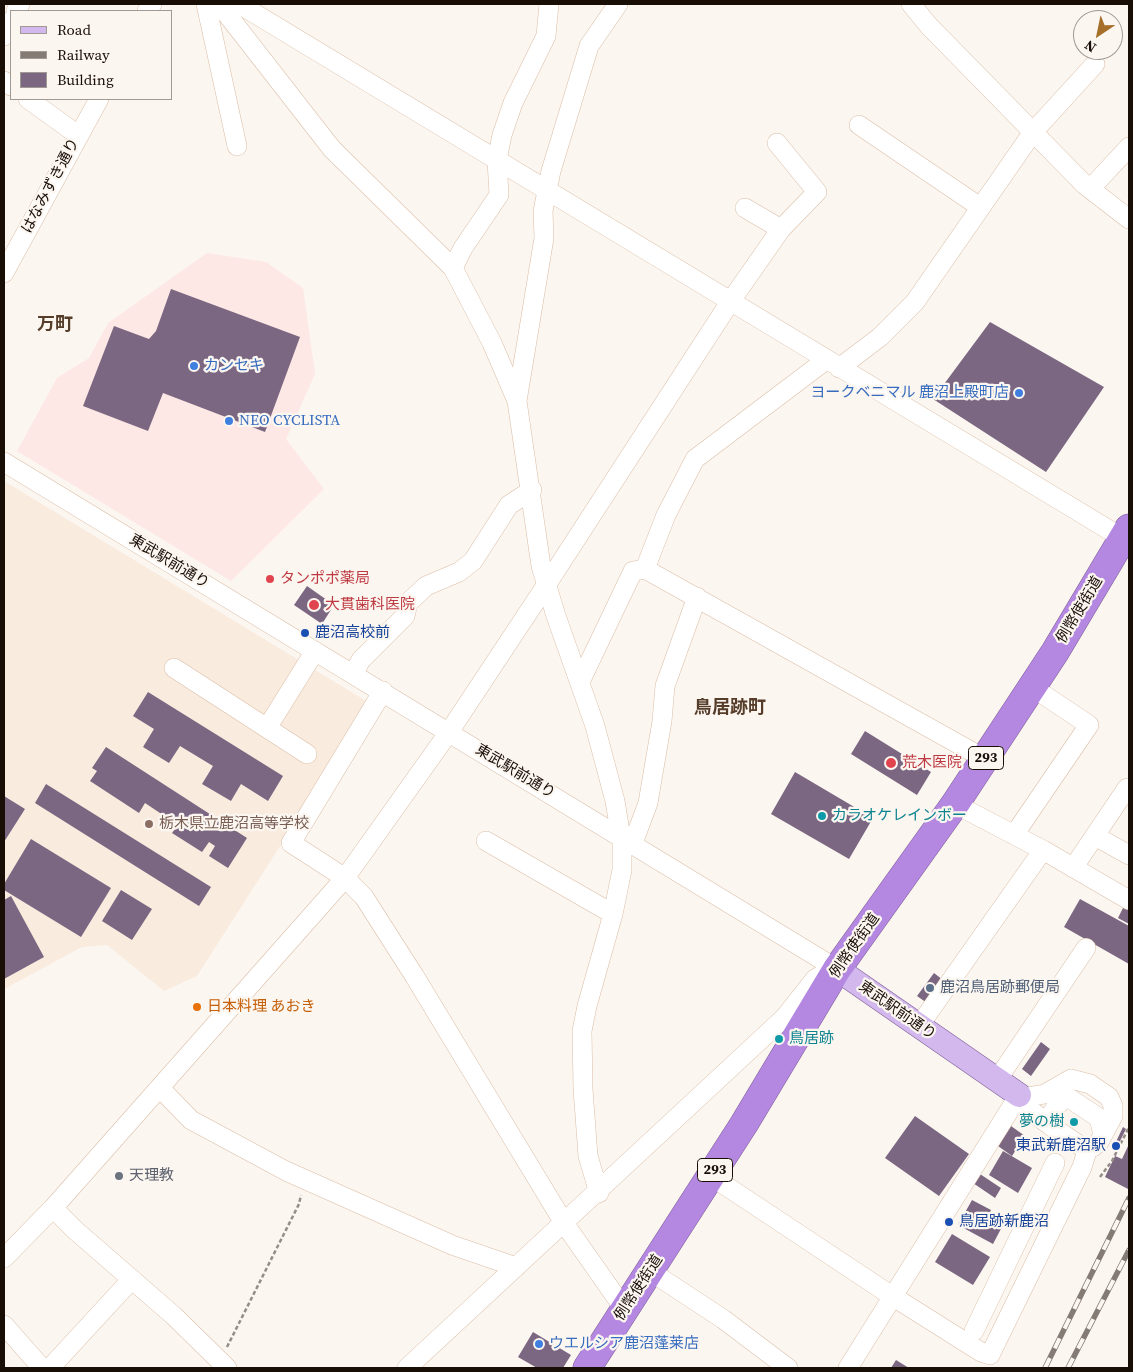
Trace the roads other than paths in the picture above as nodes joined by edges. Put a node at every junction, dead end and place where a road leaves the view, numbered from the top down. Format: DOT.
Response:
graph roads {
  1 [pos="206,4"];
  2 [pos="219,4"];
  3 [pos="239,4"];
  4 [pos="549,4"];
  5 [pos="618,4"];
  6 [pos="910,4"];
  7 [pos="10,23"];
  8 [pos="4,36"];
  9 [pos="1095,64"];
  10 [pos="29,100"];
  11 [pos="97,100"];
  12 [pos="858,125"];
  13 [pos="1032,132"];
  14 [pos="78,135"];
  15 [pos="777,143"];
  16 [pos="237,146"];
  17 [pos="1129,147"];
  18 [pos="497,160"];
  19 [pos="1090,189"];
  20 [pos="548,191"];
  21 [pos="980,207"];
  22 [pos="745,208"];
  23 [pos="1129,219"];
  24 [pos="781,229"];
  25 [pos="453,268"];
  26 [pos="4,273"];
  27 [pos="730,302"];
  28 [pos="832,364"];
  29 [pos="517,401"];
  30 [pos="4,462"];
  31 [pos="532,490"];
  32 [pos="1127,536"];
  33 [pos="645,569"];
  34 [pos="547,584"];
  35 [pos="697,597"];
  36 [pos="315,651"];
  37 [pos="174,668"];
  38 [pos="353,674"];
  39 [pos="580,682"];
  40 [pos="1032,687"];
  41 [pos="383,691"];
  42 [pos="267,728"];
  43 [pos="449,732"];
  44 [pos="307,754"];
  45 [pos="985,759"];
  46 [pos="1129,790"];
  47 [pos="955,804"];
  48 [pos="1014,835"];
  49 [pos="1095,836"];
  50 [pos="626,839"];
  51 [pos="486,841"];
  52 [pos="1043,850"];
  53 [pos="1129,855"];
  54 [pos="1073,868"];
  55 [pos="345,878"];
  56 [pos="1129,900"];
  57 [pos="613,914"];
  58 [pos="1086,948"];
  59 [pos="837,969"];
  60 [pos="919,1026"];
  61 [pos="997,1080"];
  62 [pos="160,1088"];
  63 [pos="1045,1094"];
  64 [pos="1019,1095"];
  65 [pos="1048,1124"];
  66 [pos="1103,1134"];
  67 [pos="1088,1148"];
  68 [pos="1056,1163"];
  69 [pos="711,1176"];
  70 [pos="599,1193"];
  71 [pos="54,1208"];
  72 [pos="564,1223"];
  73 [pos="1024,1228"];
  74 [pos="1048,1239"];
  75 [pos="4,1258"];
  76 [pos="516,1267"];
  77 [pos="650,1271"];
  78 [pos="132,1279"];
  79 [pos="892,1296"];
  80 [pos="625,1310"];
  81 [pos="4,1324"];
  82 [pos="974,1331"];
  83 [pos="767,1362"];
  84 [pos="224,1365"];
  85 [pos="42,1368"];
  86 [pos="50,1368"];
  87 [pos="406,1368"];
  88 [pos="588,1368"];
  89 [pos="788,1368"];
  90 [pos="848,1368"];
  1 -- 16 [label="street"];
  2 -- 25 [label="street"];
  3 -- 18 [label="street"];
  4 -- 18 [label="street"];
  5 -- 20 [label="street"];
  6 -- 13 [label="street"];
  7 -- 8 [label="street"];
  9 -- 13 [label="street"];
  10 -- 14 [label="street"];
  11 -- 14 [label="street, はなみずき通り"];
  12 -- 21 [label="street"];
  13 -- 19 [label="street"];
  13 -- 21 [label="street"];
  14 -- 26 [label="street, はなみずき通り"];
  15 -- 24 [label="street"];
  17 -- 19 [label="street"];
  18 -- 20 [label="street"];
  18 -- 25 [label="street"];
  19 -- 23 [label="street"];
  20 -- 27 [label="street"];
  20 -- 29 [label="street"];
  21 -- 28 [label="street"];
  22 -- 24 [label="street"];
  24 -- 27 [label="street"];
  25 -- 29 [label="street"];
  27 -- 28 [label="street"];
  27 -- 34 [label="street"];
  28 -- 32 [label="street"];
  28 -- 33 [label="street"];
  29 -- 31 [label="street"];
  30 -- 36 [label="street, 東武駅前通り"];
  31 -- 34 [label="street"];
  31 -- 38 [label="street"];
  32 -- 40 [label="highway, 例幣使街道 / 293"];
  33 -- 35 [label="street"];
  33 -- 39 [label="street"];
  34 -- 39 [label="street"];
  34 -- 43 [label="street"];
  35 -- 45 [label="street"];
  35 -- 50 [label="street"];
  36 -- 38 [label="street, 東武駅前通り"];
  36 -- 42 [label="street"];
  37 -- 42 [label="street"];
  38 -- 41 [label="street, 東武駅前通り"];
  39 -- 50 [label="street"];
  40 -- 45 [label="highway, 例幣使街道 / 293"];
  40 -- 48 [label="street"];
  41 -- 43 [label="street, 東武駅前通り"];
  41 -- 55 [label="street"];
  42 -- 44 [label="street"];
  43 -- 50 [label="street, 東武駅前通り"];
  43 -- 55 [label="street"];
  45 -- 47 [label="highway, 例幣使街道 / 293"];
  46 -- 49 [label="street"];
  47 -- 48 [label="street"];
  47 -- 59 [label="highway, 例幣使街道 / 293"];
  48 -- 52 [label="street"];
  49 -- 53 [label="street"];
  49 -- 54 [label="street"];
  50 -- 57 [label="street"];
  50 -- 59 [label="street, 東武駅前通り"];
  51 -- 57 [label="street"];
  52 -- 54 [label="street"];
  52 -- 60 [label="street"];
  54 -- 56 [label="street"];
  55 -- 62 [label="street"];
  55 -- 72 [label="street"];
  57 -- 70 [label="street"];
  58 -- 61 [label="street"];
  59 -- 60 [label="main road, 東武駅前通り"];
  59 -- 69 [label="highway, 例幣使街道 / 293"];
  59 -- 70 [label="street"];
  60 -- 61 [label="main road, 東武駅前通り"];
  61 -- 64 [label="main road, 東武駅前通り"];
  62 -- 71 [label="street"];
  62 -- 76 [label="street"];
  63 -- 64 [label="street"];
  63 -- 65 [label="street"];
  63 -- 66 [label="street"];
  64 -- 65 [label="street"];
  64 -- 79 [label="street"];
  65 -- 66 [label="street"];
  65 -- 67 [label="street"];
  66 -- 67 [label="street"];
  67 -- 74 [label="street"];
  68 -- 73 [label="street"];
  69 -- 77 [label="highway, 例幣使街道 / 293"];
  69 -- 79 [label="street"];
  70 -- 72 [label="street"];
  71 -- 75 [label="street"];
  71 -- 78 [label="street"];
  72 -- 76 [label="street"];
  72 -- 80 [label="street"];
  73 -- 74 [label="street"];
  73 -- 82 [label="street"];
  74 -- 79 [label="street"];
  76 -- 87 [label="street"];
  77 -- 80 [label="highway, 例幣使街道 / 293"];
  77 -- 83 [label="street"];
  78 -- 84 [label="street"];
  78 -- 86 [label="street"];
  79 -- 90 [label="street"];
  80 -- 88 [label="highway, 例幣使街道 / 293"];
  81 -- 85 [label="street"];
  83 -- 89 [label="street"];
}
